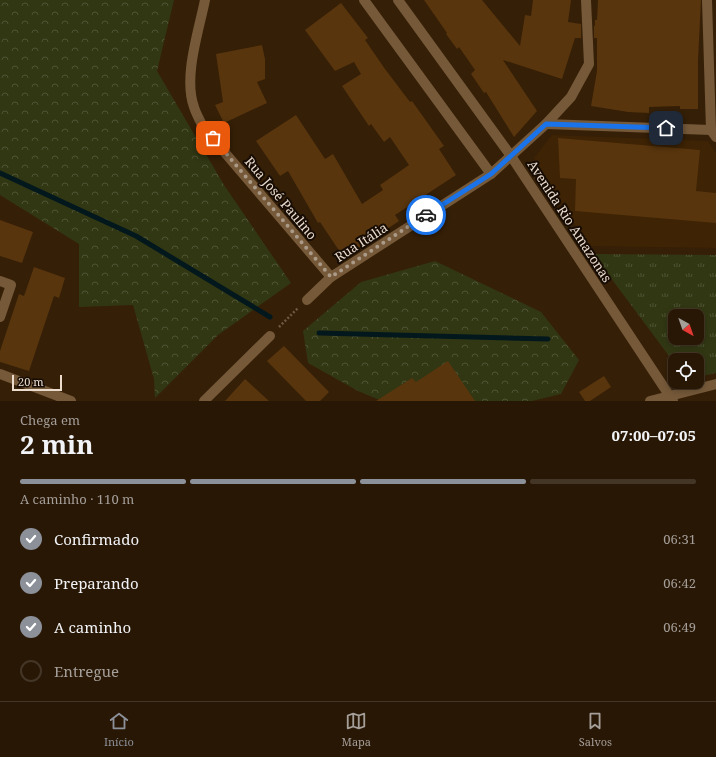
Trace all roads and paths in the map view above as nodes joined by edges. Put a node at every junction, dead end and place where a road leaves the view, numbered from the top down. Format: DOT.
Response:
graph roads {
  1 [pos="205,0"];
  2 [pos="364,0"];
  3 [pos="398,0"];
  4 [pos="586,0"];
  5 [pos="707,0"];
  6 [pos="546,124"];
  7 [pos="714,133"];
  8 [pos="512,156"];
  9 [pos="491,174"];
  10 [pos="331,277"];
  11 [pos="0,281"];
  12 [pos="307,300"];
  13 [pos="0,317"];
  14 [pos="270,336"];
  15 [pos="0,374"];
  16 [pos="716,384"];
  17 [pos="671,399"];
  18 [pos="71,401"];
  19 [pos="204,401"];
  20 [pos="650,401"];
  1 -- 10 [label="street, Rua José Paulino"];
  2 -- 9 [label="street"];
  3 -- 8 [label="street, Avenida Rio Amazonas"];
  4 -- 6 [label="street, Rua Itália"];
  5 -- 7 [label="street"];
  6 -- 7 [label="street"];
  6 -- 8 [label="street, Rua Itália"];
  8 -- 9 [label="street, Rua Itália"];
  8 -- 17 [label="street, Avenida Rio Amazonas"];
  9 -- 10 [label="street, Rua Itália"];
  10 -- 12 [label="street, Rua Itália"];
  11 -- 13 [label="street"];
  12 -- 14 [label="path"];
  14 -- 19 [label="street"];
  15 -- 18 [label="street"];
  16 -- 17 [label="street"];
  17 -- 20 [label="street"];
}
